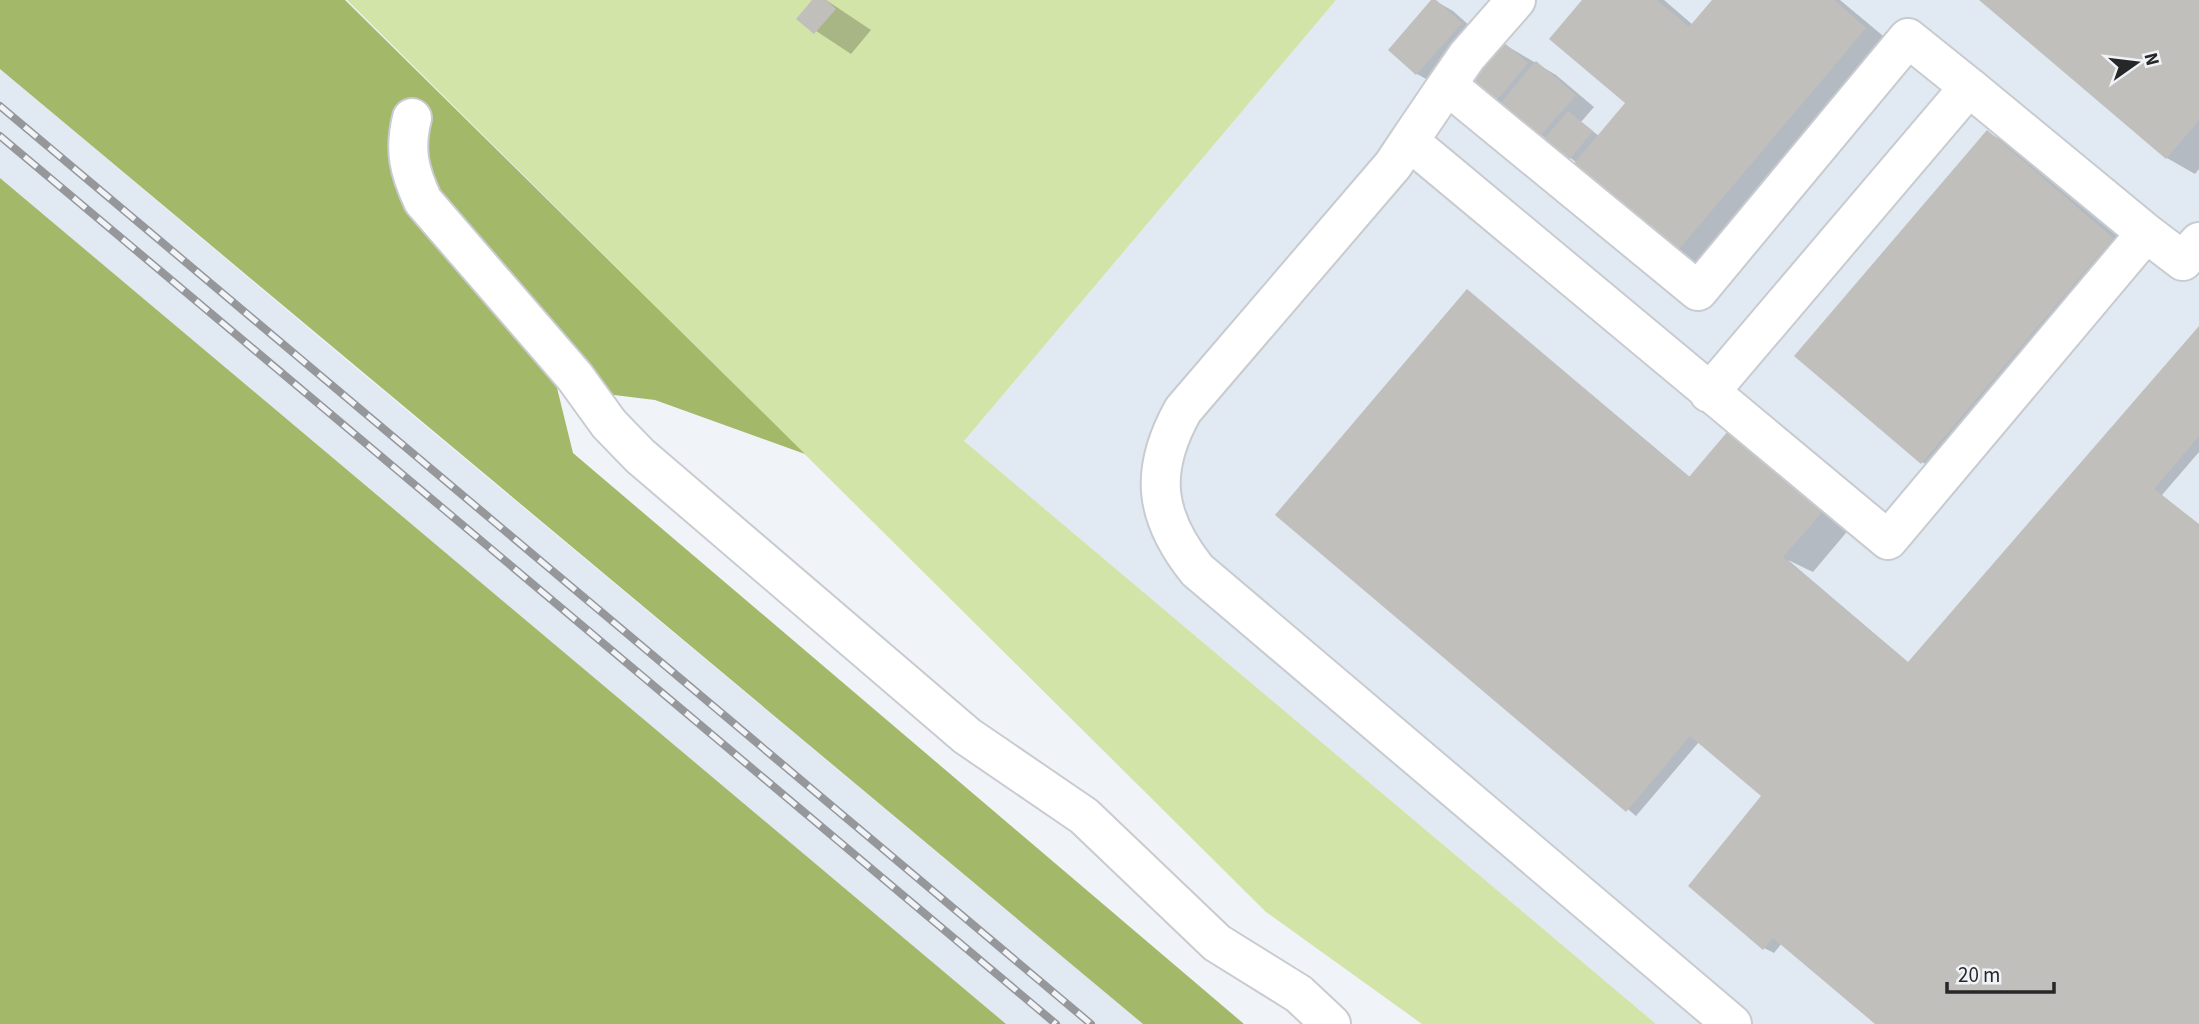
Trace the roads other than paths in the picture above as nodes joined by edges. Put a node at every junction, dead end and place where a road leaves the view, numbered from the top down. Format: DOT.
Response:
graph roads {
  1 [pos="1516,0"];
  2 [pos="1447,85"];
  3 [pos="1969,87"];
  4 [pos="412,118"];
  5 [pos="1409,141"];
  6 [pos="2146,233"];
  7 [pos="2199,242"];
  8 [pos="1709,393"];
  9 [pos="1331,1024"];
  10 [pos="1732,1024"];
  1 -- 2 [label="lane"];
  2 -- 3 [label="lane"];
  2 -- 5 [label="lane"];
  3 -- 6 [label="lane"];
  3 -- 8 [label="lane"];
  4 -- 9 [label="lane"];
  5 -- 8 [label="lane"];
  5 -- 10 [label="lane"];
  6 -- 7 [label="lane"];
  6 -- 8 [label="lane"];
}
